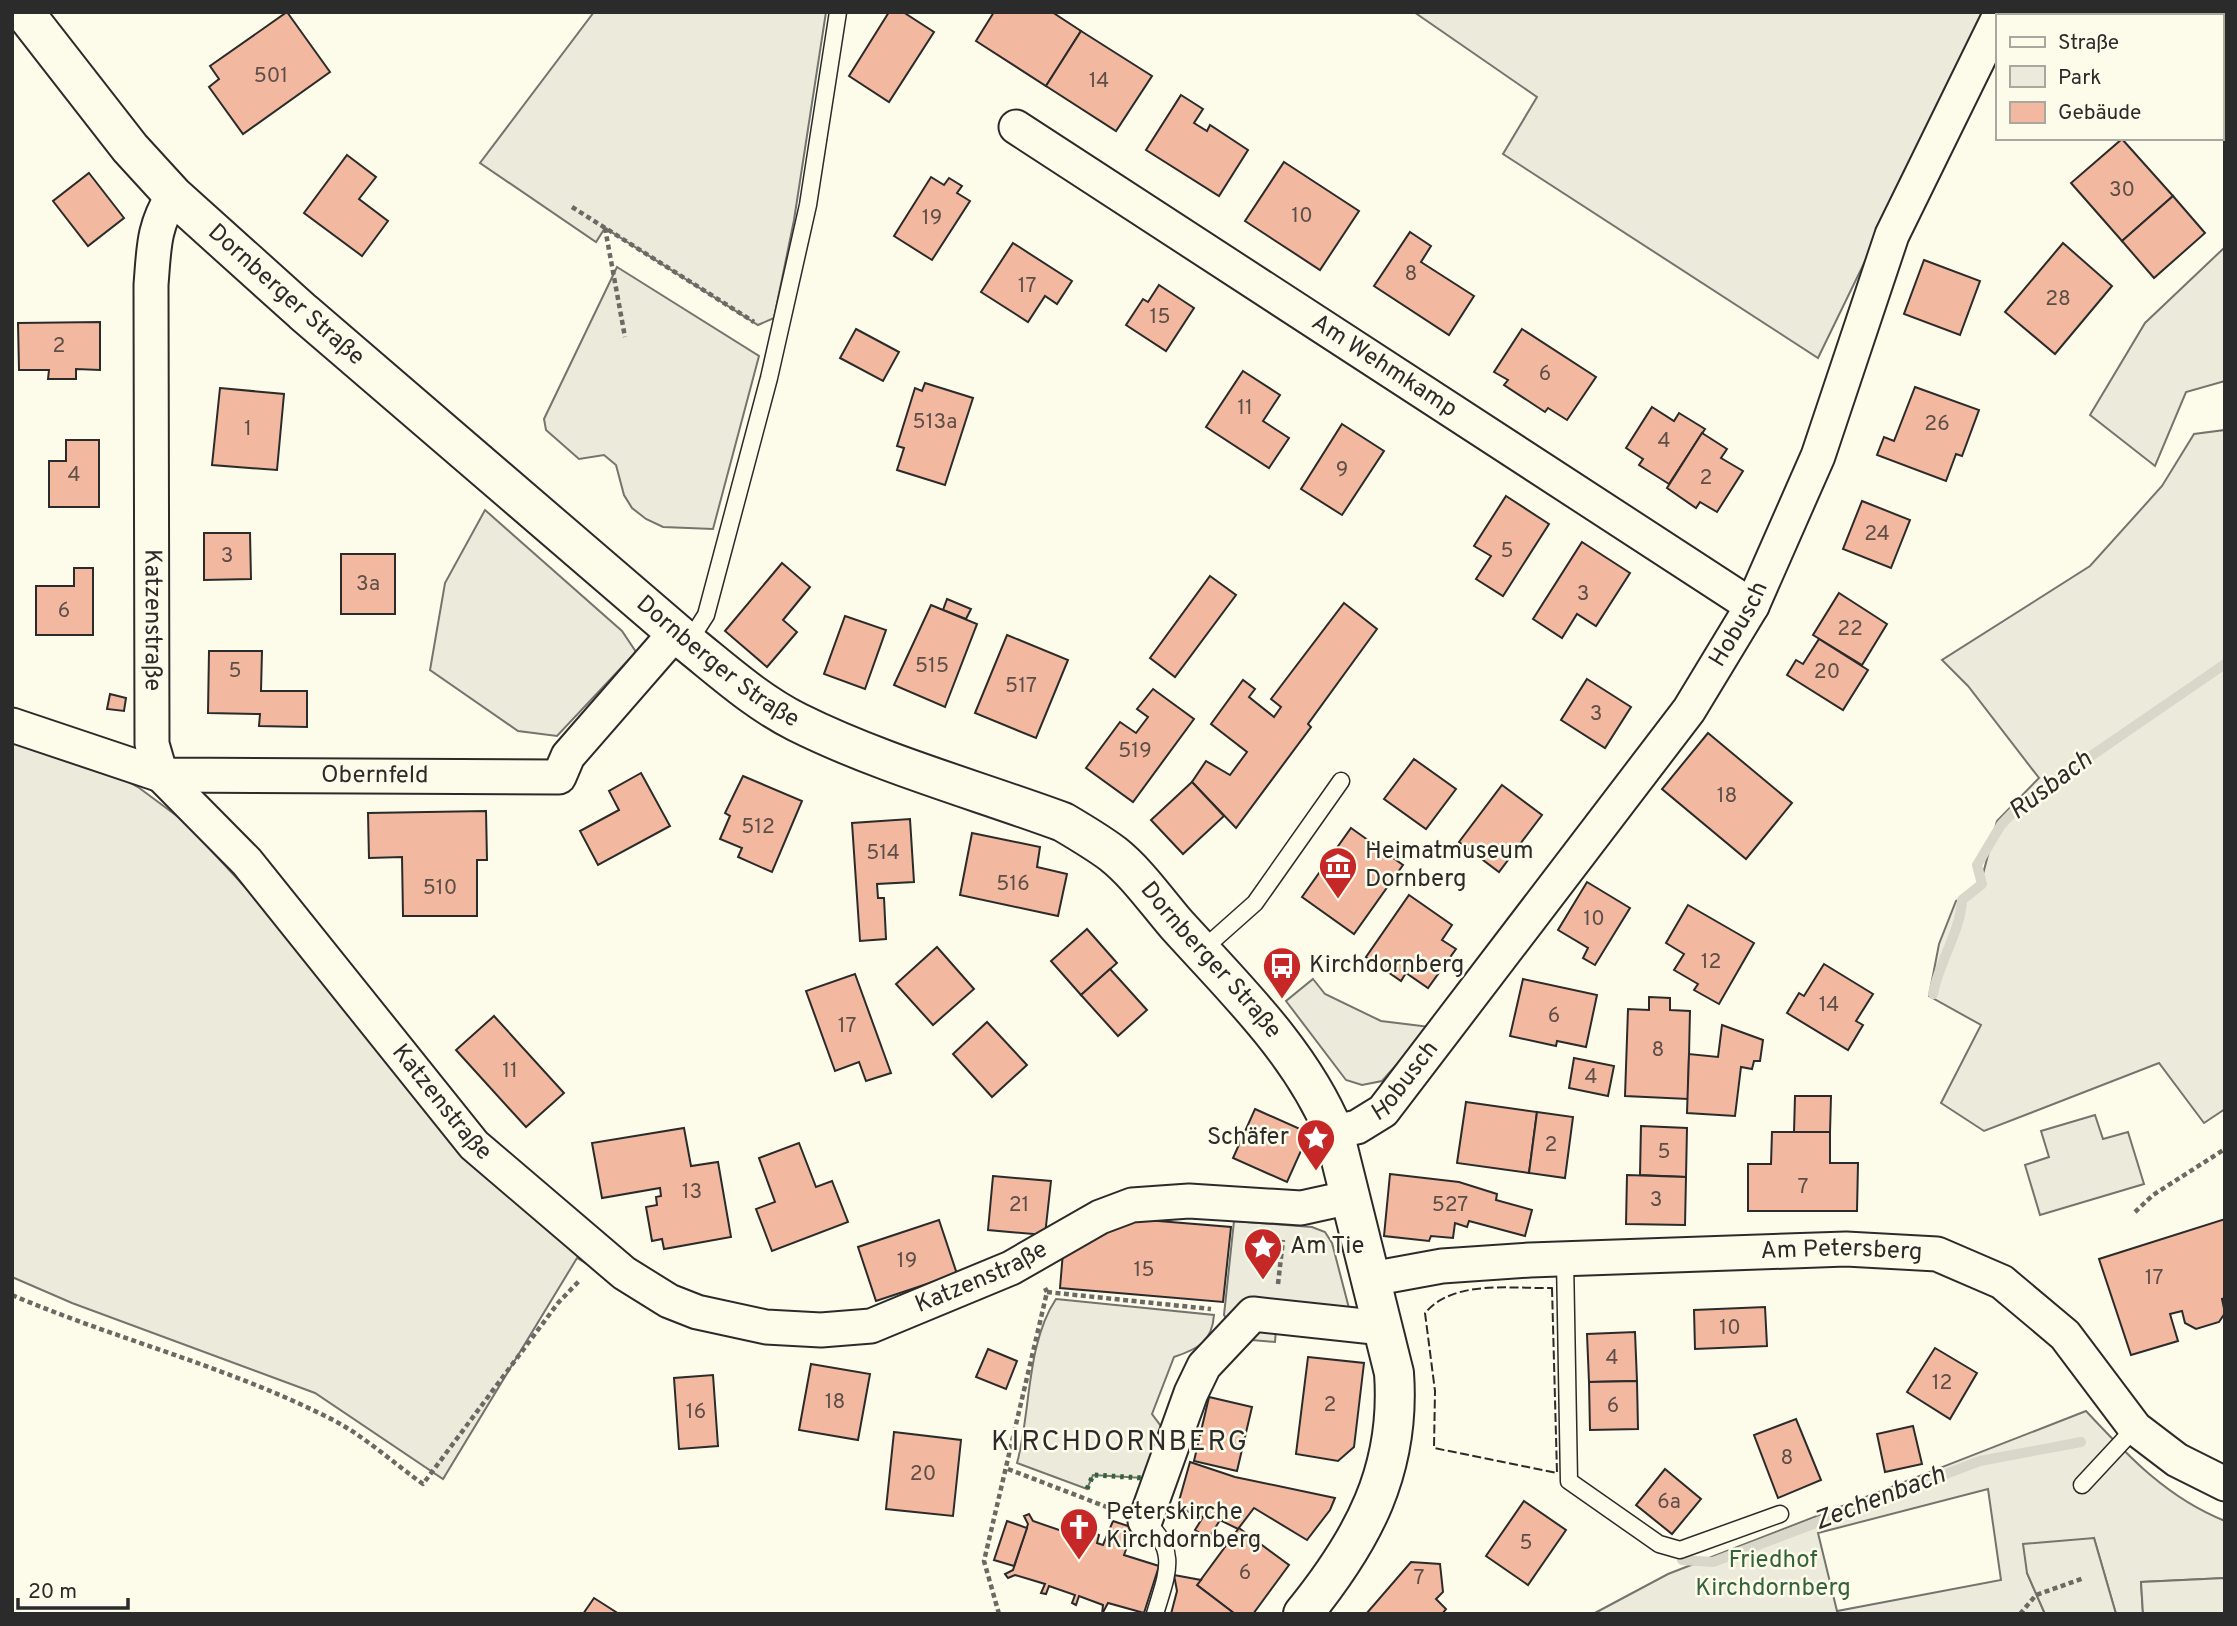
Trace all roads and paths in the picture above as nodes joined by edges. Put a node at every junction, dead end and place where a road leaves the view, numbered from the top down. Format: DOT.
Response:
graph roads {
  1 [pos="24,12"];
  2 [pos="838,12"];
  3 [pos="1996,23"];
  4 [pos="1016,127"];
  5 [pos="173,195"];
  6 [pos="572,207"];
  7 [pos="605,227"];
  8 [pos="625,337"];
  9 [pos="778,338"];
  10 [pos="1752,606"];
  11 [pos="682,637"];
  12 [pos="12,726"];
  13 [pos="161,775"];
  14 [pos="1341,781"];
  15 [pos="1201,951"];
  16 [pos="1334,1132"];
  17 [pos="2225,1149"];
  18 [pos="1351,1197"];
  19 [pos="1286,1208"];
  20 [pos="2135,1212"];
  21 [pos="1030,1258"];
  22 [pos="1565,1259"];
  23 [pos="590,1278"];
  24 [pos="1371,1279"];
  25 [pos="1047,1292"];
  26 [pos="12,1295"];
  27 [pos="1264,1315"];
  28 [pos="1383,1328"];
  29 [pos="2135,1428"];
  30 [pos="1008,1469"];
  31 [pos="2082,1485"];
  32 [pos="2225,1485"];
  33 [pos="1780,1514"];
  34 [pos="1145,1521"];
  35 [pos="2084,1578"];
  36 [pos="999,1614"];
  37 [pos="1155,1614"];
  38 [pos="1303,1614"];
  39 [pos="2020,1614"];
  1 -- 5 [label="street, Dornberger Straße"];
  2 -- 9 [label="lane"];
  3 -- 10 [label="street, Hobusch"];
  4 -- 10 [label="street, Am Wehmkamp"];
  5 -- 11 [label="street, Dornberger Straße"];
  5 -- 13 [label="street, Katzenstraße"];
  6 -- 7 [label="path"];
  7 -- 8 [label="path"];
  7 -- 9 [label="path"];
  9 -- 11 [label="lane"];
  10 -- 16 [label="street, Hobusch"];
  11 -- 13 [label="street, Obernfeld"];
  11 -- 15 [label="street, Dornberger Straße"];
  12 -- 13 [label="street, Obernfeld"];
  13 -- 21 [label="street, Katzenstraße"];
  14 -- 15 [label="lane"];
  15 -- 16 [label="street, Dornberger Straße"];
  16 -- 18 [label="street, Dornberger Straße"];
  17 -- 20 [label="path"];
  18 -- 19 [label="street, Katzenstraße"];
  18 -- 24 [label="street, Dornberger Straße"];
  19 -- 21 [label="street, Katzenstraße"];
  19 -- 27 [label="path"];
  21 -- 25 [label="path"];
  22 -- 24 [label="street, Am Petersberg"];
  22 -- 29 [label="street, Am Petersberg"];
  22 -- 33 [label="lane"];
  23 -- 26 [label="path"];
  24 -- 28 [label="street, Dornberger Straße"];
  25 -- 27 [label="path"];
  25 -- 30 [label="path"];
  27 -- 28 [label="street"];
  27 -- 34 [label="street"];
  28 -- 38 [label="street, Dornberger Straße"];
  29 -- 31 [label="lane"];
  29 -- 32 [label="street, Am Petersberg"];
  30 -- 34 [label="path"];
  30 -- 36 [label="path"];
  34 -- 37 [label="lane"];
  35 -- 39 [label="path"];
}
